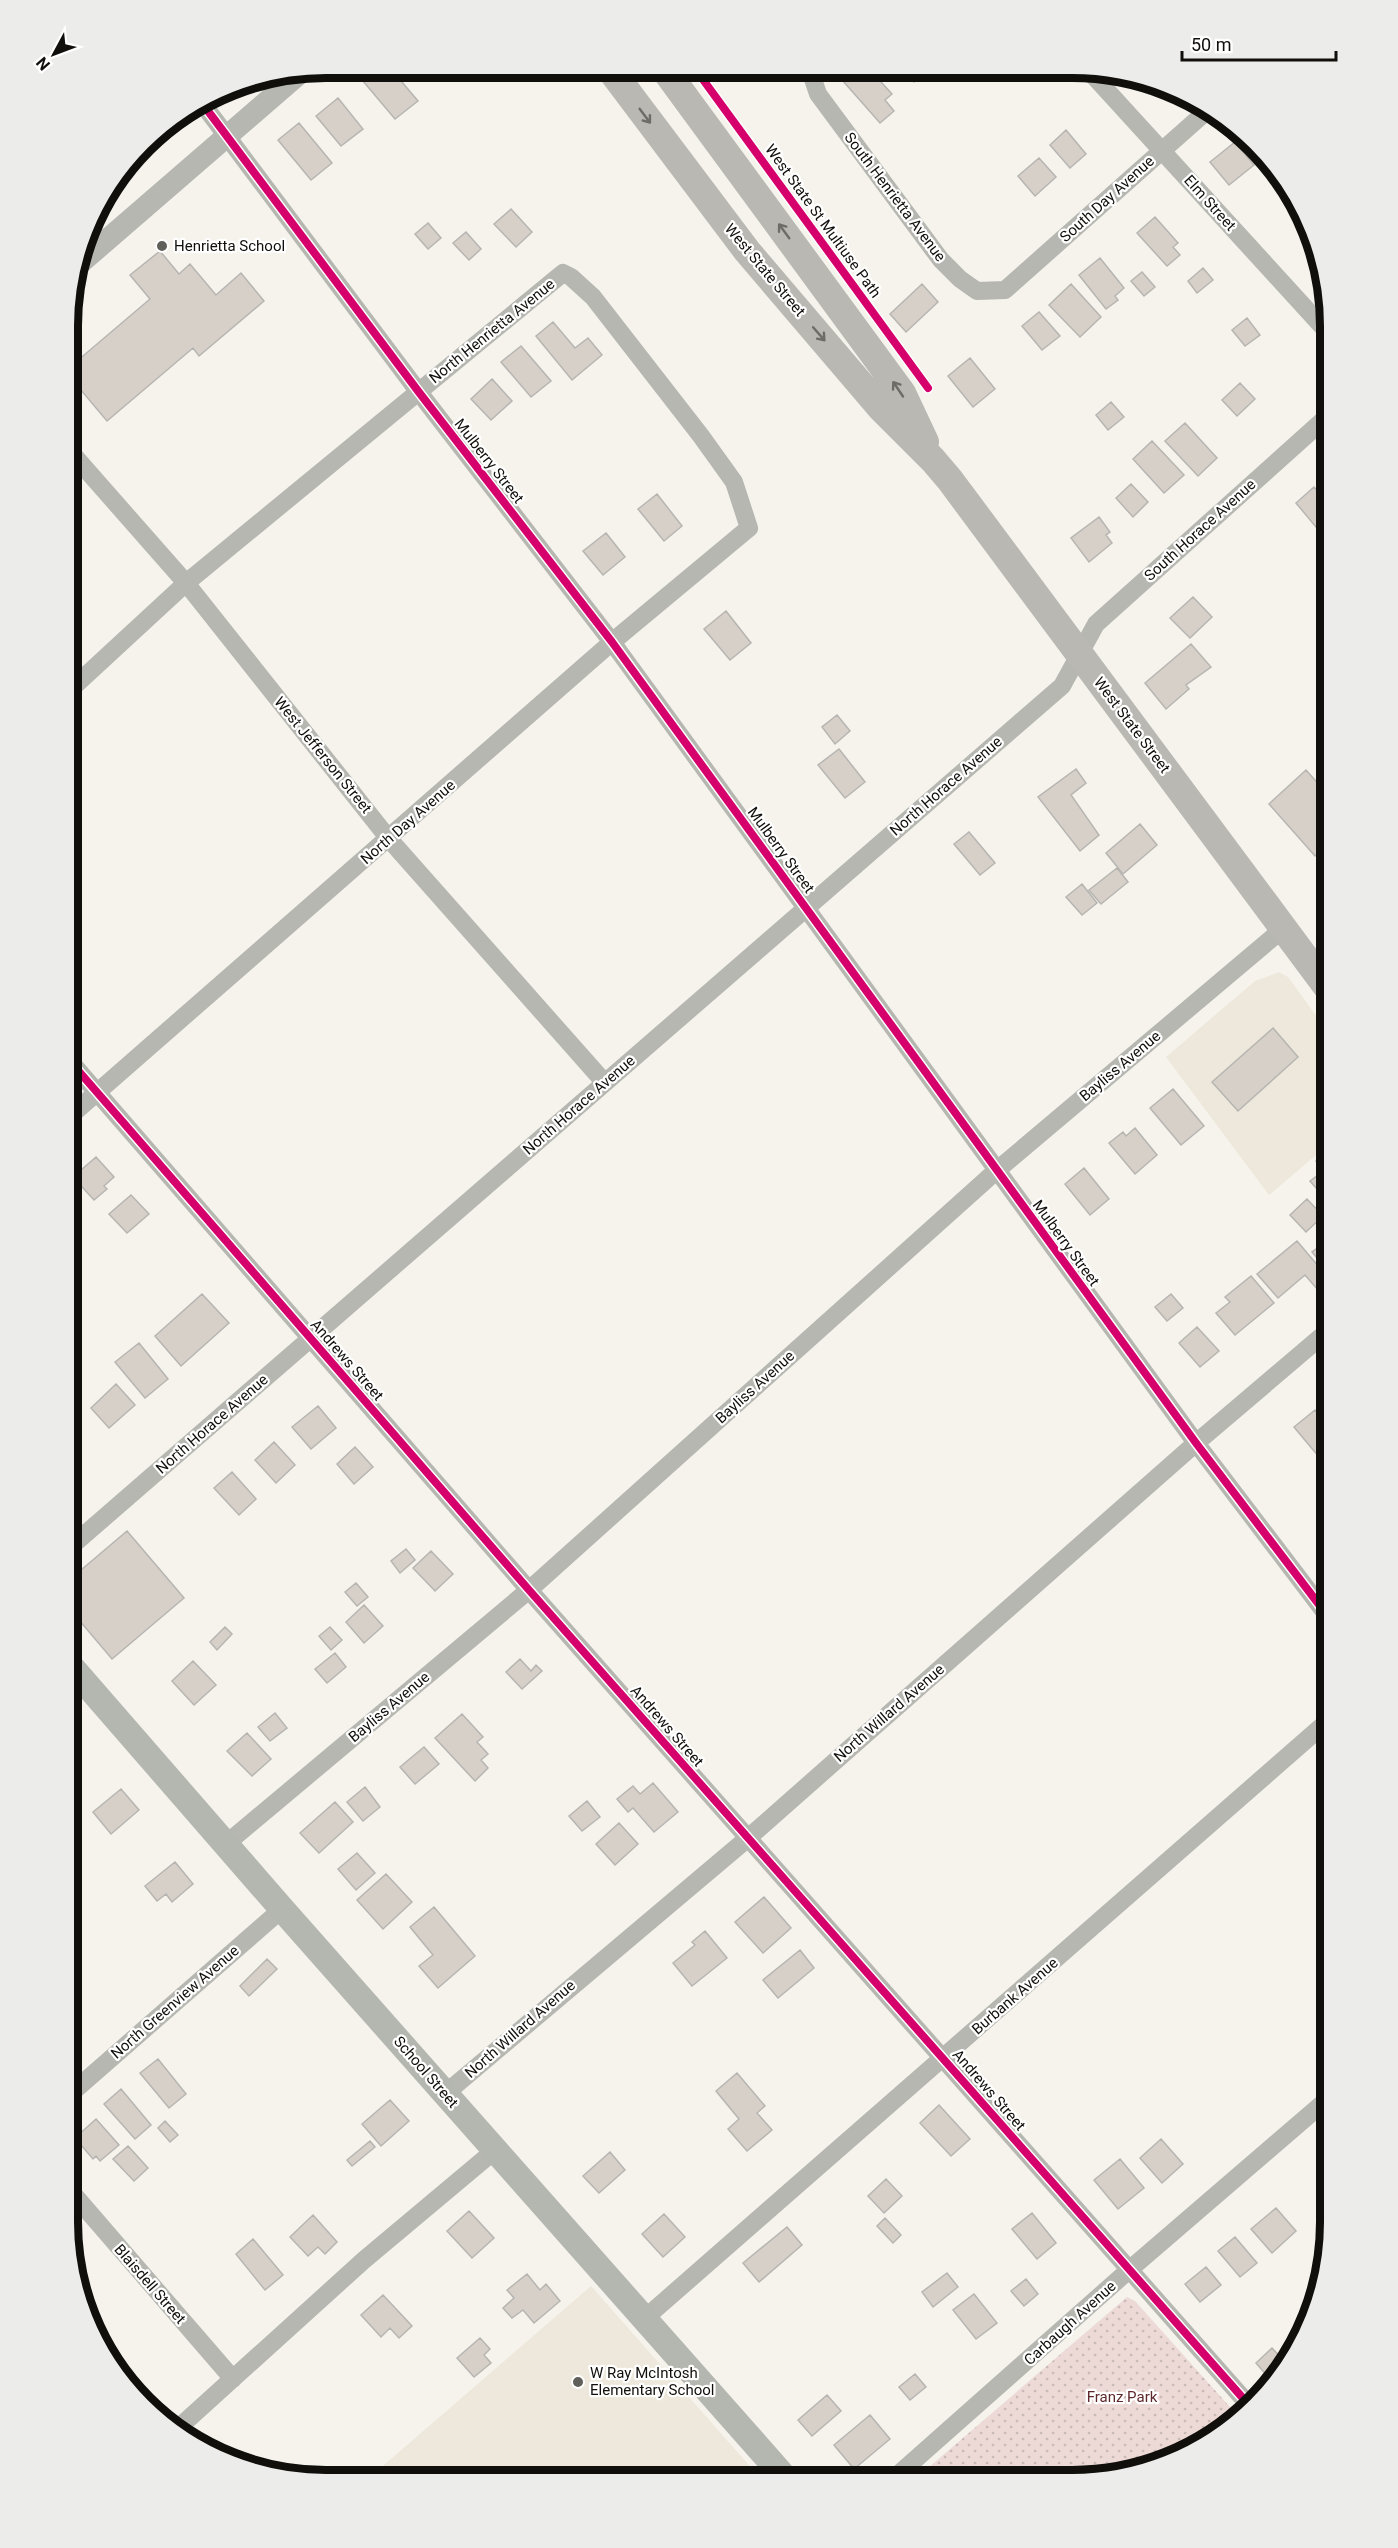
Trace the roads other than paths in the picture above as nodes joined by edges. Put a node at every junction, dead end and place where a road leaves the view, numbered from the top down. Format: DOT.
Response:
graph roads {
  1 [pos="617,78"];
  2 [pos="672,78"];
  3 [pos="813,78"];
  4 [pos="291,80"];
  5 [pos="1097,80"];
  6 [pos="207,109"];
  7 [pos="1202,115"];
  8 [pos="228,136"];
  9 [pos="1161,150"];
  10 [pos="87,258"];
  11 [pos="1005,290"];
  12 [pos="1320,324"];
  13 [pos="418,392"];
  14 [pos="1320,423"];
  15 [pos="78,460"];
  16 [pos="933,460"];
  17 [pos="749,528"];
  18 [pos="186,583"];
  19 [pos="612,642"];
  20 [pos="1079,653"];
  21 [pos="78,683"];
  22 [pos="389,838"];
  23 [pos="806,907"];
  24 [pos="1284,928"];
  25 [pos="1320,977"];
  26 [pos="78,1070"];
  27 [pos="605,1083"];
  28 [pos="97,1091"];
  29 [pos="78,1109"];
  30 [pos="996,1171"];
  31 [pos="310,1338"];
  32 [pos="1320,1338"];
  33 [pos="1196,1443"];
  34 [pos="78,1540"];
  35 [pos="529,1590"];
  36 [pos="1320,1606"];
  37 [pos="78,1675"];
  38 [pos="1320,1728"];
  39 [pos="748,1838"];
  40 [pos="226,1844"];
  41 [pos="282,1909"];
  42 [pos="944,2059"];
  43 [pos="78,2087"];
  44 [pos="446,2093"];
  45 [pos="1320,2106"];
  46 [pos="494,2151"];
  47 [pos="78,2200"];
  48 [pos="1129,2270"];
  49 [pos="644,2319"];
  50 [pos="233,2379"];
  51 [pos="1244,2400"];
  52 [pos="183,2424"];
  53 [pos="778,2470"];
  54 [pos="903,2470"];
  1 -- 16 [label="main road, West State Street, one-way"];
  16 -- 2 [label="main road, West State Street, one-way"];
  3 -- 11 [label="street, South Henrietta Avenue"];
  4 -- 8 [label="street"];
  5 -- 9 [label="street, Elm Street"];
  6 -- 8 [label="street, Mulberry Street"];
  7 -- 9 [label="street, South Day Avenue"];
  8 -- 10 [label="street"];
  8 -- 13 [label="street, Mulberry Street"];
  9 -- 11 [label="street, South Day Avenue"];
  9 -- 12 [label="street, Elm Street"];
  13 -- 17 [label="street, North Henrietta Avenue"];
  13 -- 18 [label="street, North Henrietta Avenue"];
  13 -- 19 [label="street, Mulberry Street"];
  14 -- 20 [label="street, South Horace Avenue"];
  15 -- 18 [label="street, West Jefferson Street"];
  16 -- 20 [label="main road, West State Street"];
  17 -- 19 [label="street, North Day Avenue"];
  18 -- 21 [label="street, North Henrietta Avenue"];
  18 -- 22 [label="street, West Jefferson Street"];
  19 -- 22 [label="street, North Day Avenue"];
  19 -- 23 [label="street, Mulberry Street"];
  20 -- 23 [label="street, North Horace Avenue"];
  20 -- 24 [label="main road, West State Street"];
  22 -- 27 [label="street, West Jefferson Street"];
  22 -- 28 [label="street, North Day Avenue"];
  23 -- 27 [label="street, North Horace Avenue"];
  23 -- 30 [label="street, Mulberry Street"];
  24 -- 25 [label="main road, West State Street"];
  24 -- 30 [label="street, Bayliss Avenue"];
  26 -- 28 [label="street, Andrews Street"];
  27 -- 31 [label="street, North Horace Avenue"];
  28 -- 29 [label="street, North Day Avenue"];
  28 -- 31 [label="street, Andrews Street"];
  30 -- 33 [label="street, Mulberry Street"];
  30 -- 35 [label="street, Bayliss Avenue"];
  31 -- 34 [label="street, North Horace Avenue"];
  31 -- 35 [label="street, Andrews Street"];
  32 -- 33 [label="street, North Willard Avenue"];
  33 -- 36 [label="street, Mulberry Street"];
  33 -- 39 [label="street, North Willard Avenue"];
  35 -- 39 [label="street, Andrews Street"];
  35 -- 40 [label="street, Bayliss Avenue"];
  37 -- 40 [label="main road, School Street"];
  38 -- 42 [label="street, Burbank Avenue"];
  39 -- 42 [label="street, Andrews Street"];
  39 -- 44 [label="street, North Willard Avenue"];
  40 -- 41 [label="main road, School Street"];
  41 -- 43 [label="street, North Greenview Avenue"];
  41 -- 44 [label="main road, School Street"];
  42 -- 48 [label="street, Andrews Street"];
  42 -- 49 [label="street, Burbank Avenue"];
  44 -- 46 [label="main road, School Street"];
  45 -- 48 [label="street, Carbaugh Avenue"];
  46 -- 49 [label="main road, School Street"];
  46 -- 50 [label="street"];
  47 -- 50 [label="street, Blaisdell Street"];
  48 -- 51 [label="street, Andrews Street"];
  48 -- 54 [label="street, Carbaugh Avenue"];
  49 -- 53 [label="main road, School Street"];
  50 -- 52 [label="street"];
}
